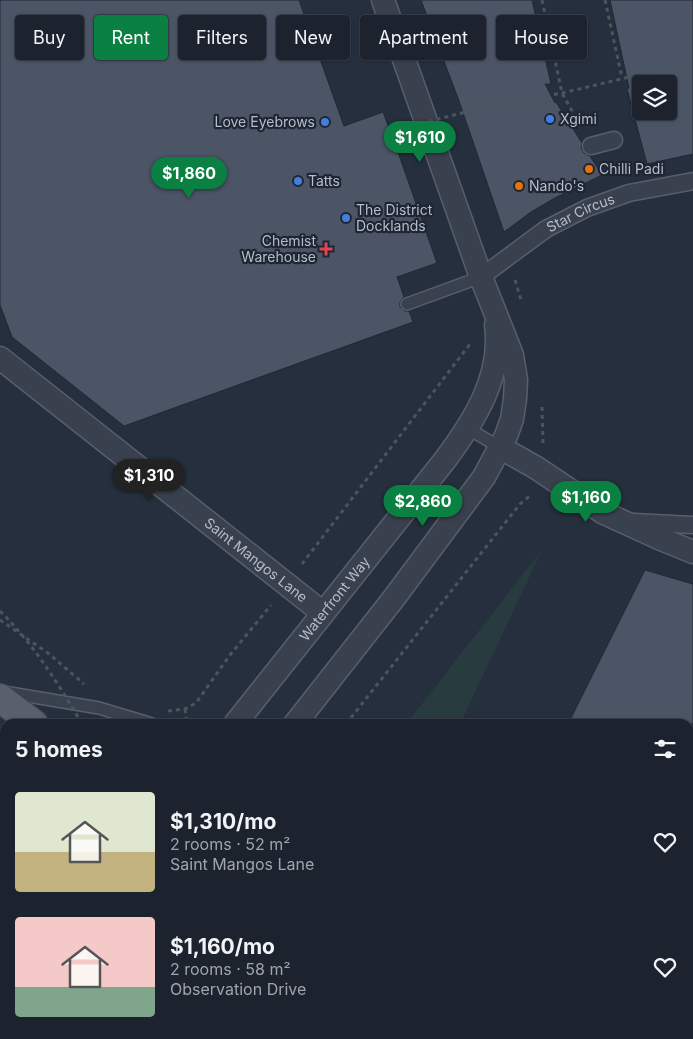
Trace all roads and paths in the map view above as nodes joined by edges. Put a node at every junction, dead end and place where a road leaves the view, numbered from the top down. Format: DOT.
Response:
graph roads {
  1 [pos="383,0"];
  2 [pos="542,0"];
  3 [pos="605,0"];
  4 [pos="693,62"];
  5 [pos="622,78"];
  6 [pos="562,93"];
  7 [pos="390,131"];
  8 [pos="614,140"];
  9 [pos="591,146"];
  10 [pos="693,181"];
  11 [pos="481,277"];
  12 [pos="407,304"];
  13 [pos="494,312"];
  14 [pos="0,358"];
  15 [pos="467,428"];
  16 [pos="501,448"];
  17 [pos="531,494"];
  18 [pos="624,522"];
  19 [pos="693,525"];
  20 [pos="693,552"];
  21 [pos="287,585"];
  22 [pos="0,611"];
  23 [pos="323,613"];
  24 [pos="0,620"];
  25 [pos="86,685"];
  26 [pos="0,691"];
  27 [pos="0,698"];
  28 [pos="27,719"];
  29 [pos="79,719"];
  30 [pos="135,719"];
  31 [pos="186,719"];
  32 [pos="239,719"];
  33 [pos="299,719"];
  34 [pos="350,719"];
  1 -- 11 [label="street, Waterfront Way"];
  2 -- 6 [label="path"];
  3 -- 5 [label="path"];
  4 -- 5 [label="path, bridge"];
  5 -- 6 [label="path, bridge"];
  6 -- 7 [label="path, bridge"];
  6 -- 9 [label="path"];
  8 -- 9 [label="street"];
  10 -- 11 [label="street, Star Circus"];
  11 -- 12 [label="lane"];
  11 -- 13 [label="street, Waterfront Way"];
  13 -- 15 [label="street, Waterfront Way"];
  13 -- 16 [label="street, Waterfront Way"];
  13 -- 21 [label="path"];
  14 -- 21 [label="street, Saint Mangos Lane"];
  15 -- 16 [label="lane"];
  15 -- 23 [label="street, Waterfront Way"];
  16 -- 18 [label="street"];
  16 -- 33 [label="street, Waterfront Way"];
  17 -- 34 [label="path"];
  18 -- 19 [label="street"];
  18 -- 20 [label="street"];
  21 -- 23 [label="street, Saint Mangos Lane"];
  21 -- 31 [label="path"];
  22 -- 29 [label="path, bridge"];
  23 -- 32 [label="street, Waterfront Way"];
  24 -- 25 [label="path"];
  26 -- 30 [label="lane"];
  27 -- 28 [label="main road"];
}
